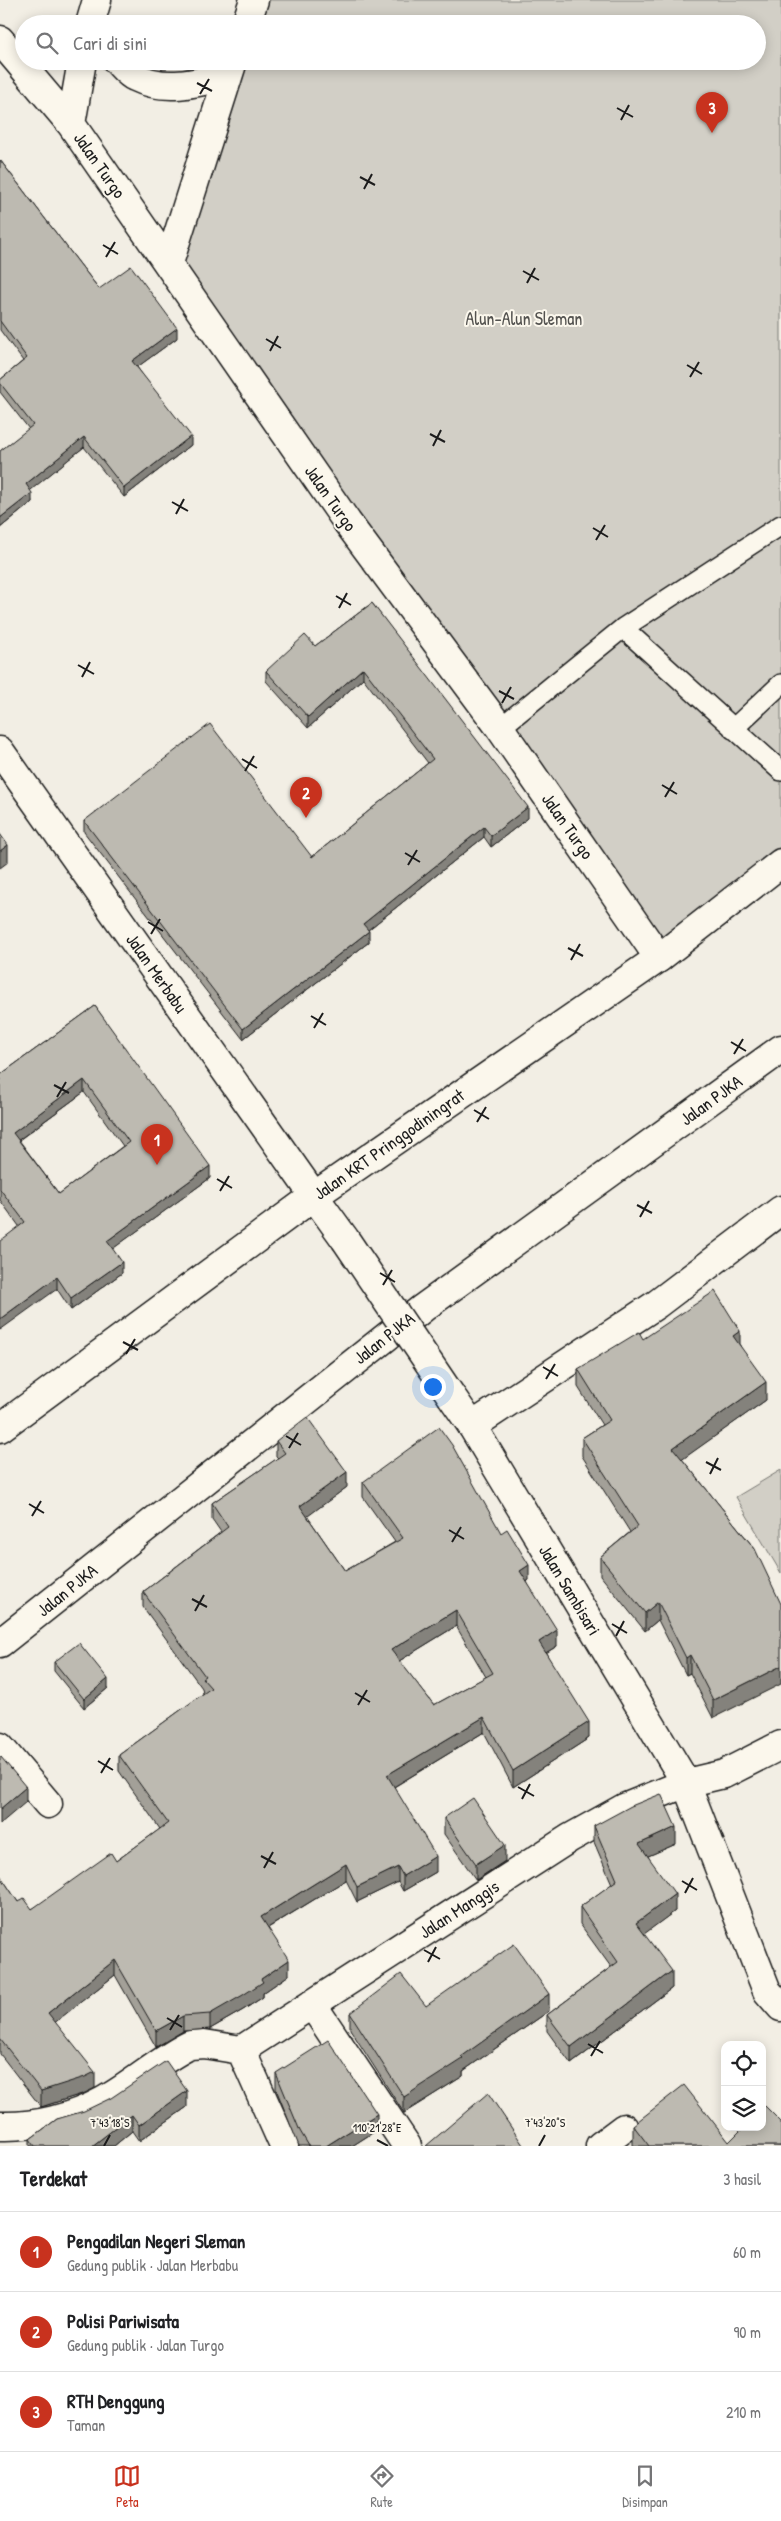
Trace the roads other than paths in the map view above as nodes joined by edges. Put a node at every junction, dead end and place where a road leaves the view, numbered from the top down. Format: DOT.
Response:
graph roads {
  1 [pos="97,0"];
  2 [pos="254,0"];
  3 [pos="93,15"];
  4 [pos="249,15"];
  5 [pos="0,40"];
  6 [pos="15,58"];
  7 [pos="25,70"];
  8 [pos="80,70"];
  9 [pos="127,70"];
  10 [pos="225,70"];
  11 [pos="229,70"];
  12 [pos="71,124"];
  13 [pos="169,263"];
  14 [pos="781,525"];
  15 [pos="623,628"];
  16 [pos="781,684"];
  17 [pos="500,728"];
  18 [pos="733,729"];
  19 [pos="0,751"];
  20 [pos="781,771"];
  21 [pos="781,863"];
  22 [pos="659,958"];
  23 [pos="781,1049"];
  24 [pos="314,1196"];
  25 [pos="781,1210"];
  26 [pos="472,1426"];
  27 [pos="0,1428"];
  28 [pos="0,1643"];
  29 [pos="781,1745"];
  30 [pos="0,1747"];
  31 [pos="686,1783"];
  32 [pos="48,1804"];
  33 [pos="312,2004"];
  34 [pos="781,2007"];
  35 [pos="241,2050"];
  36 [pos="0,2126"];
  37 [pos="624,2128"];
  38 [pos="284,2146"];
  39 [pos="407,2146"];
  40 [pos="600,2146"];
  1 -- 3 [label="street"];
  2 -- 4 [label="street"];
  5 -- 6 [label="street, Jalan Turgo"];
  7 -- 12 [label="street, Jalan Turgo"];
  8 -- 12 [label="street"];
  9 -- 10 [label="street"];
  11 -- 13 [label="street"];
  12 -- 13 [label="street, Jalan Turgo"];
  13 -- 17 [label="street, Jalan Turgo"];
  14 -- 15 [label="lane"];
  15 -- 17 [label="lane"];
  15 -- 18 [label="lane"];
  16 -- 18 [label="lane"];
  17 -- 22 [label="street, Jalan Turgo"];
  18 -- 20 [label="lane"];
  19 -- 24 [label="street, Jalan Merbabu"];
  21 -- 22 [label="street, Jalan KRT Pringgodiningrat"];
  22 -- 24 [label="street, Jalan KRT Pringgodiningrat"];
  23 -- 28 [label="street, Jalan PJKA"];
  24 -- 26 [label="street, Jalan Sambisari, bridge"];
  24 -- 27 [label="street, Jalan KRT Pringgodiningrat"];
  25 -- 26 [label="street"];
  26 -- 31 [label="street, Jalan Sambisari"];
  29 -- 31 [label="street, Jalan Manggis"];
  30 -- 32 [label="street"];
  31 -- 33 [label="street, Jalan Manggis"];
  31 -- 34 [label="street, Jalan Sambisari"];
  33 -- 35 [label="street, Jalan Manggis"];
  33 -- 39 [label="street"];
  35 -- 36 [label="street"];
  35 -- 38 [label="street"];
  37 -- 40 [label="street"];
}
